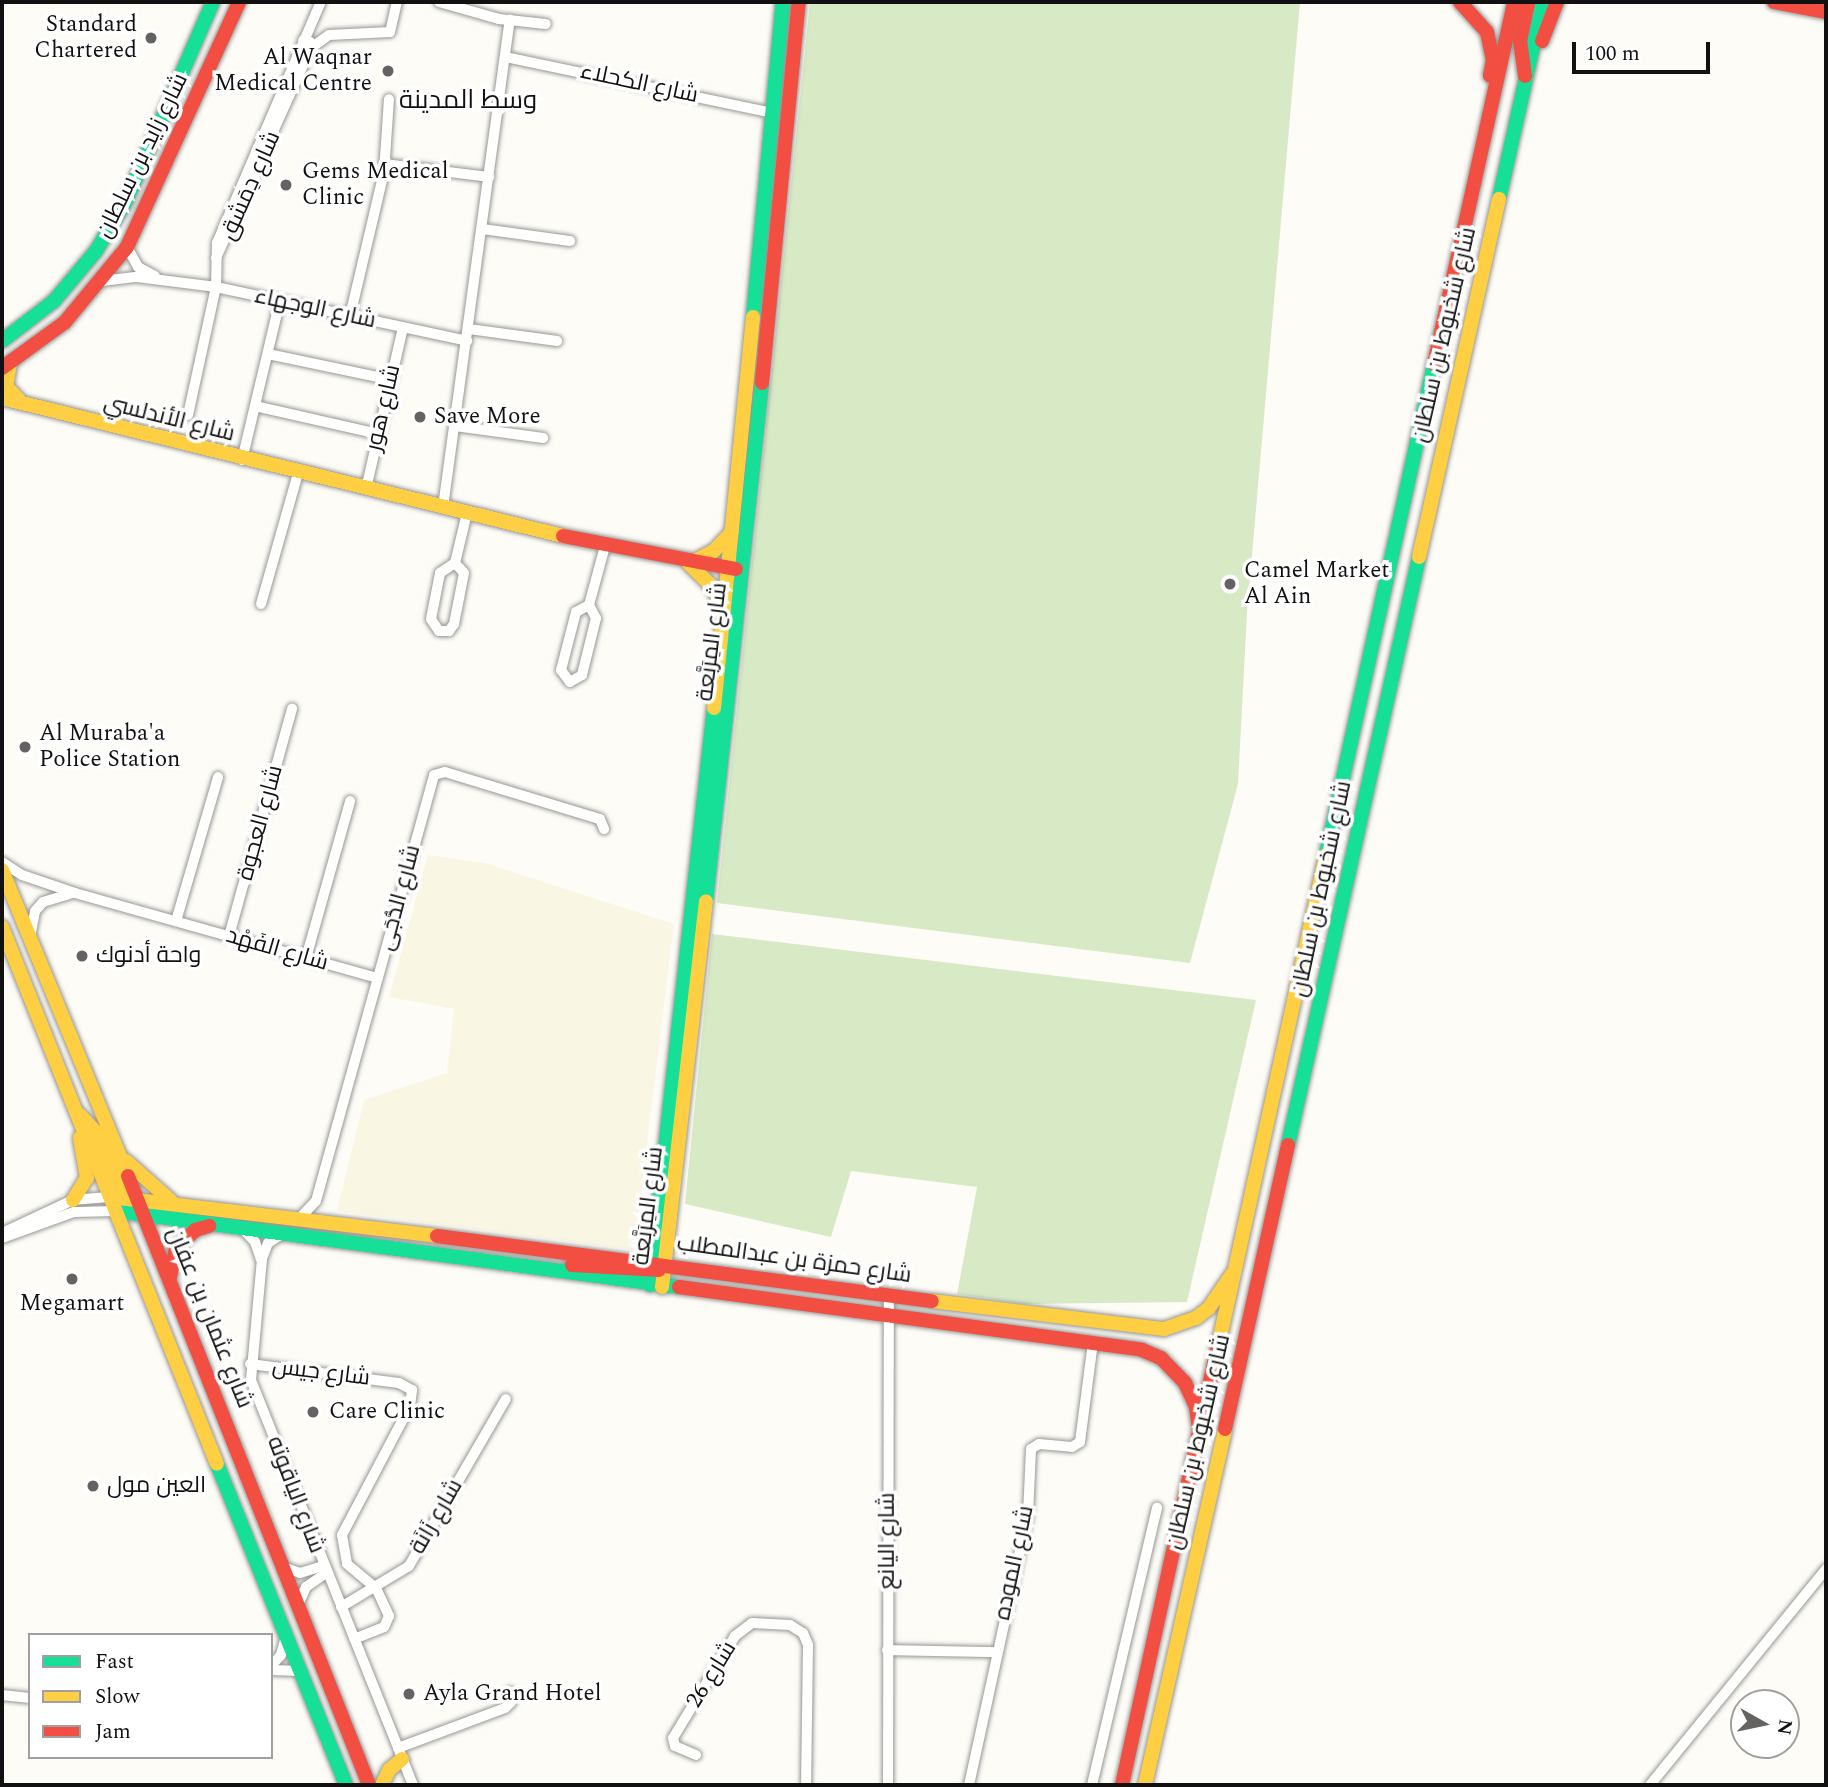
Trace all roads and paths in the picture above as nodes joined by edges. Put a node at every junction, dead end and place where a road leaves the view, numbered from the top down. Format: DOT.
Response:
graph roads {
  1 [pos="213,2"];
  2 [pos="226,2"];
  3 [pos="239,2"];
  4 [pos="321,2"];
  5 [pos="397,2"];
  6 [pos="439,2"];
  7 [pos="783,2"];
  8 [pos="799,2"];
  9 [pos="1460,2"];
  10 [pos="1477,2"];
  11 [pos="1514,2"];
  12 [pos="1528,2"];
  13 [pos="1543,2"];
  14 [pos="1557,2"];
  15 [pos="1774,2"];
  16 [pos="1826,12"];
  17 [pos="510,20"];
  18 [pos="1482,22"];
  19 [pos="546,24"];
  20 [pos="303,40"];
  21 [pos="222,41"];
  22 [pos="311,48"];
  23 [pos="505,57"];
  24 [pos="1526,81"];
  25 [pos="389,99"];
  26 [pos="773,113"];
  27 [pos="385,164"];
  28 [pos="489,177"];
  29 [pos="1468,226"];
  30 [pos="482,229"];
  31 [pos="570,241"];
  32 [pos="127,247"];
  33 [pos="216,258"];
  34 [pos="162,279"];
  35 [pos="102,281"];
  36 [pos="216,288"];
  37 [pos="280,301"];
  38 [pos="350,316"];
  39 [pos="403,327"];
  40 [pos="469,329"];
  41 [pos="2,341"];
  42 [pos="467,341"];
  43 [pos="557,341"];
  44 [pos="268,354"];
  45 [pos="6,366"];
  46 [pos="391,380"];
  47 [pos="2,398"];
  48 [pos="30,406"];
  49 [pos="255,406"];
  50 [pos="188,415"];
  51 [pos="456,426"];
  52 [pos="378,434"];
  53 [pos="543,438"];
  54 [pos="242,460"];
  55 [pos="298,473"];
  56 [pos="366,489"];
  57 [pos="443,507"];
  58 [pos="467,513"];
  59 [pos="733,530"];
  60 [pos="605,546"];
  61 [pos="455,563"];
  62 [pos="689,564"];
  63 [pos="728,571"];
  64 [pos="744,574"];
  65 [pos="261,604"];
  66 [pos="590,605"];
  67 [pos="724,607"];
  68 [pos="292,709"];
  69 [pos="218,776"];
  70 [pos="350,801"];
  71 [pos="604,829"];
  72 [pos="2,862"];
  73 [pos="2,870"];
  74 [pos="75,893"];
  75 [pos="176,921"];
  76 [pos="2,927"];
  77 [pos="31,936"];
  78 [pos="229,936"];
  79 [pos="306,958"];
  80 [pos="377,978"];
  81 [pos="76,1112"];
  82 [pos="118,1151"];
  83 [pos="135,1194"];
  84 [pos="73,1200"];
  85 [pos="172,1201"];
  86 [pos="316,1201"];
  87 [pos="114,1204"];
  88 [pos="143,1215"];
  89 [pos="300,1218"];
  90 [pos="328,1222"];
  91 [pos="215,1225"];
  92 [pos="242,1228"];
  93 [pos="2,1233"];
  94 [pos="282,1233"];
  95 [pos="2,1238"];
  96 [pos="262,1259"];
  97 [pos="1236,1267"];
  98 [pos="656,1275"];
  99 [pos="169,1279"];
  100 [pos="889,1296"];
  101 [pos="889,1314"];
  102 [pos="1093,1342"];
  103 [pos="250,1364"];
  104 [pos="506,1399"];
  105 [pos="1200,1432"];
  106 [pos="1157,1508"];
  107 [pos="283,1567"];
  108 [pos="1826,1569"];
  109 [pos="325,1570"];
  110 [pos="376,1588"];
  111 [pos="298,1605"];
  112 [pos="341,1607"];
  113 [pos="354,1639"];
  114 [pos="285,1640"];
  115 [pos="887,1650"];
  116 [pos="996,1652"];
  117 [pos="273,1665"];
  118 [pos="273,1668"];
  119 [pos="300,1671"];
  120 [pos="510,1692"];
  121 [pos="2,1695"];
  122 [pos="28,1698"];
  123 [pos="400,1753"];
  124 [pos="696,1755"];
  125 [pos="346,1785"];
  126 [pos="369,1785"];
  127 [pos="382,1785"];
  128 [pos="413,1785"];
  129 [pos="806,1785"];
  130 [pos="888,1785"];
  131 [pos="969,1785"];
  132 [pos="1092,1785"];
  133 [pos="1122,1785"];
  134 [pos="1145,1785"];
  135 [pos="1650,1785"];
  1 -- 41 [label="main road, شارع زايد بن سلطان"];
  2 -- 21 [label="main road"];
  3 -- 21 [label="main road, شارع زايد بن سلطان"];
  4 -- 20 [label="street, شارع دِمَشق"];
  5 -- 22 [label="street"];
  6 -- 17 [label="street"];
  7 -- 26 [label="main road, شارع المِرَبَّعة"];
  8 -- 64 [label="main road, شارع المِرَبَّعة"];
  9 -- 18 [label="main road"];
  10 -- 18 [label="main road"];
  11 -- 29 [label="main road, شارع شخبوط بن سلطان"];
  12 -- 24 [label="main road"];
  13 -- 24 [label="main road, شارع شخبوط بن سلطان"];
  14 -- 24 [label="main road"];
  15 -- 16 [label="main road"];
  17 -- 19 [label="street"];
  17 -- 23 [label="street"];
  18 -- 29 [label="main road"];
  20 -- 22 [label="street"];
  20 -- 33 [label="street, شارع دِمَشق"];
  21 -- 32 [label="main road, شارع زايد بن سلطان"];
  22 -- 33 [label="street, شارع دِمَشق"];
  23 -- 26 [label="street, شارع الكحلاء"];
  23 -- 28 [label="street"];
  24 -- 134 [label="main road, شارع شخبوط بن سلطان"];
  25 -- 27 [label="street"];
  26 -- 59 [label="main road, شارع المِرَبَّعة"];
  27 -- 28 [label="street"];
  27 -- 38 [label="street"];
  28 -- 30 [label="street"];
  29 -- 97 [label="main road, شارع شخبوط بن سلطان"];
  30 -- 31 [label="street"];
  30 -- 40 [label="street"];
  32 -- 34 [label="street, شارع الوجهاء"];
  32 -- 35 [label="main road, شارع زايد بن سلطان"];
  33 -- 36 [label="street, شارع دِمَشق"];
  34 -- 35 [label="street, شارع الوجهاء"];
  34 -- 36 [label="street, شارع الوجهاء"];
  35 -- 45 [label="main road, شارع زايد بن سلطان"];
  36 -- 37 [label="street, شارع الوجهاء"];
  36 -- 50 [label="street, شارع دِمَشق"];
  37 -- 38 [label="street, شارع الوجهاء"];
  37 -- 44 [label="street"];
  38 -- 39 [label="street, شارع الوجهاء"];
  39 -- 42 [label="street, شارع الوجهاء"];
  39 -- 46 [label="street, شارع هور"];
  40 -- 42 [label="street"];
  40 -- 43 [label="street"];
  42 -- 51 [label="street"];
  44 -- 46 [label="street"];
  44 -- 49 [label="street"];
  45 -- 48 [label="main road"];
  46 -- 52 [label="street, شارع هور"];
  47 -- 48 [label="main road, شارع الأندلسي"];
  48 -- 54 [label="main road, شارع الأندلسي"];
  49 -- 52 [label="street"];
  49 -- 54 [label="street"];
  51 -- 53 [label="street"];
  51 -- 57 [label="street"];
  52 -- 56 [label="street, شارع هور"];
  54 -- 55 [label="main road, شارع الأندلسي"];
  55 -- 56 [label="main road, شارع الأندلسي"];
  55 -- 65 [label="street"];
  56 -- 57 [label="main road, شارع الأندلسي"];
  57 -- 58 [label="main road, شارع الأندلسي"];
  58 -- 60 [label="main road, شارع الأندلسي"];
  58 -- 61 [label="street"];
  59 -- 62 [label="main road"];
  59 -- 63 [label="main road, شارع المِرَبَّعة"];
  60 -- 62 [label="main road, شارع الأندلسي"];
  60 -- 66 [label="street"];
  61 -- 61 [label="street"];
  62 -- 63 [label="main road, شارع الأندلسي"];
  62 -- 67 [label="main road"];
  63 -- 64 [label="main road, شارع الأندلسي"];
  63 -- 67 [label="main road, شارع المِرَبَّعة"];
  64 -- 98 [label="main road, شارع المِرَبَّعة"];
  66 -- 66 [label="street"];
  67 -- 98 [label="main road, شارع المِرَبَّعة"];
  68 -- 78 [label="street, شارع العجوة"];
  69 -- 75 [label="street"];
  70 -- 79 [label="street"];
  71 -- 80 [label="street, شارع الدُّجَى"];
  72 -- 74 [label="street, شارع الفَهْد"];
  73 -- 77 [label="main road, شارع عثمان بن عفان"];
  74 -- 75 [label="street, شارع الفَهْد"];
  74 -- 77 [label="street"];
  75 -- 78 [label="street, شارع الفَهْد"];
  76 -- 81 [label="main road, شارع عثمان بن عفان"];
  77 -- 82 [label="main road, شارع عثمان بن عفان"];
  78 -- 79 [label="street, شارع الفَهْد"];
  79 -- 80 [label="street, شارع الفَهْد"];
  80 -- 86 [label="street, شارع الدُّجَى"];
  81 -- 83 [label="main road"];
  81 -- 84 [label="main road"];
  81 -- 87 [label="main road, شارع عثمان بن عفان"];
  82 -- 83 [label="main road, شارع عثمان بن عفان"];
  82 -- 85 [label="main road"];
  83 -- 85 [label="main road, شارع حمزة بن عبدالمطلب"];
  83 -- 87 [label="main road, شارع حمزة بن عبدالمطلب"];
  83 -- 88 [label="main road, شارع عثمان بن عفان"];
  84 -- 87 [label="street"];
  84 -- 93 [label="street"];
  85 -- 89 [label="main road, شارع حمزة بن عبدالمطلب"];
  86 -- 89 [label="street, شارع الدُّجَى"];
  86 -- 90 [label="street"];
  87 -- 88 [label="main road"];
  87 -- 95 [label="street"];
  87 -- 114 [label="main road, شارع عثمان بن عفان"];
  88 -- 91 [label="main road"];
  88 -- 99 [label="main road, شارع عثمان بن عفان"];
  89 -- 90 [label="main road, شارع حمزة بن عبدالمطلب"];
  90 -- 98 [label="main road, شارع حمزة بن عبدالمطلب"];
  91 -- 92 [label="main road"];
  91 -- 99 [label="main road"];
  92 -- 94 [label="main road"];
  92 -- 96 [label="street"];
  94 -- 96 [label="street"];
  94 -- 98 [label="main road"];
  96 -- 103 [label="street, شارع الياقوته"];
  97 -- 100 [label="main road, شارع حمزة بن عبدالمطلب"];
  97 -- 105 [label="main road, شارع شخبوط بن سلطان"];
  98 -- 100 [label="main road, شارع حمزة بن عبدالمطلب"];
  98 -- 101 [label="main road, شارع حمزة بن عبدالمطلب"];
  99 -- 107 [label="main road, شارع عثمان بن عفان"];
  100 -- 101 [label="street, شارع اليانع"];
  101 -- 102 [label="main road, شارع حمزة بن عبدالمطلب"];
  101 -- 115 [label="street, شارع اليانع"];
  102 -- 105 [label="main road, شارع حمزة بن عبدالمطلب"];
  102 -- 116 [label="street, شارع الموده"];
  103 -- 109 [label="street, شارع الياقوته"];
  103 -- 110 [label="street, شارع جيس"];
  104 -- 110 [label="street, شارع زَانَة"];
  105 -- 133 [label="main road, شارع شخبوط بن سلطان"];
  106 -- 132 [label="street"];
  107 -- 109 [label="street, شارع الياقوته"];
  107 -- 111 [label="main road, شارع عثمان بن عفان"];
  108 -- 135 [label="street"];
  109 -- 111 [label="street, شارع الياقوته"];
  109 -- 112 [label="street, شارع الياقوته"];
  110 -- 112 [label="street, شارع زَانَة"];
  110 -- 113 [label="street"];
  111 -- 126 [label="main road, شارع عثمان بن عفان"];
  112 -- 113 [label="street, شارع الياقوته"];
  113 -- 123 [label="street, شارع الياقوته"];
  114 -- 117 [label="street"];
  114 -- 119 [label="main road, شارع عثمان بن عفان"];
  115 -- 116 [label="street"];
  115 -- 130 [label="street, شارع اليانع"];
  116 -- 131 [label="street, شارع الموده"];
  118 -- 119 [label="street"];
  119 -- 125 [label="main road, شارع عثمان بن عفان"];
  120 -- 123 [label="street"];
  121 -- 122 [label="street"];
  123 -- 127 [label="main road"];
  123 -- 128 [label="street, شارع الياقوته"];
  124 -- 129 [label="street, شارع 26"];
}
